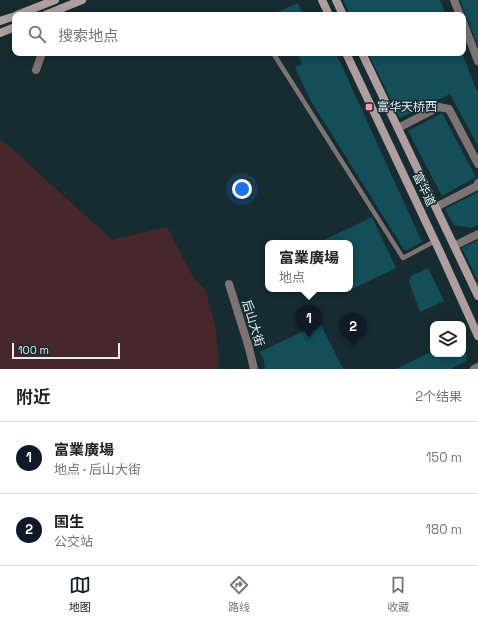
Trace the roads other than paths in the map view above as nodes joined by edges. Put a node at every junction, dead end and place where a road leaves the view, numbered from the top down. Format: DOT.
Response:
graph roads {
  1 [pos="55,0"];
  2 [pos="82,0"];
  3 [pos="322,0"];
  4 [pos="336,0"];
  5 [pos="454,0"];
  6 [pos="24,12"];
  7 [pos="52,12"];
  8 [pos="328,12"];
  9 [pos="342,12"];
  10 [pos="459,12"];
  11 [pos="12,17"];
  12 [pos="0,22"];
  13 [pos="12,28"];
  14 [pos="466,30"];
  15 [pos="0,33"];
  16 [pos="41,56"];
  17 [pos="275,56"];
  18 [pos="347,56"];
  19 [pos="363,56"];
  20 [pos="478,61"];
  21 [pos="36,70"];
  22 [pos="398,128"];
  23 [pos="478,164"];
  24 [pos="478,183"];
  25 [pos="436,207"];
  26 [pos="478,234"];
  27 [pos="435,241"];
  28 [pos="454,246"];
  29 [pos="229,284"];
  30 [pos="478,296"];
  31 [pos="478,336"];
  32 [pos="478,367"];
  33 [pos="254,369"];
  34 [pos="474,369"];
  1 -- 6 [label="main road"];
  2 -- 7 [label="main road"];
  3 -- 8 [label="main road"];
  4 -- 9 [label="main road"];
  5 -- 10 [label="street"];
  11 -- 12 [label="main road"];
  13 -- 15 [label="main road"];
  14 -- 20 [label="street"];
  16 -- 21 [label="street"];
  17 -- 27 [label="lane"];
  18 -- 27 [label="main road, 富华道"];
  19 -- 22 [label="main road, 富华道"];
  22 -- 23 [label="street"];
  22 -- 25 [label="main road, 富华道"];
  24 -- 25 [label="street"];
  25 -- 28 [label="main road, 富华道"];
  26 -- 28 [label="street"];
  27 -- 31 [label="main road, 富华道"];
  28 -- 30 [label="main road, 富华道"];
  29 -- 33 [label="street, 后山大街"];
  32 -- 34 [label="street"];
}
